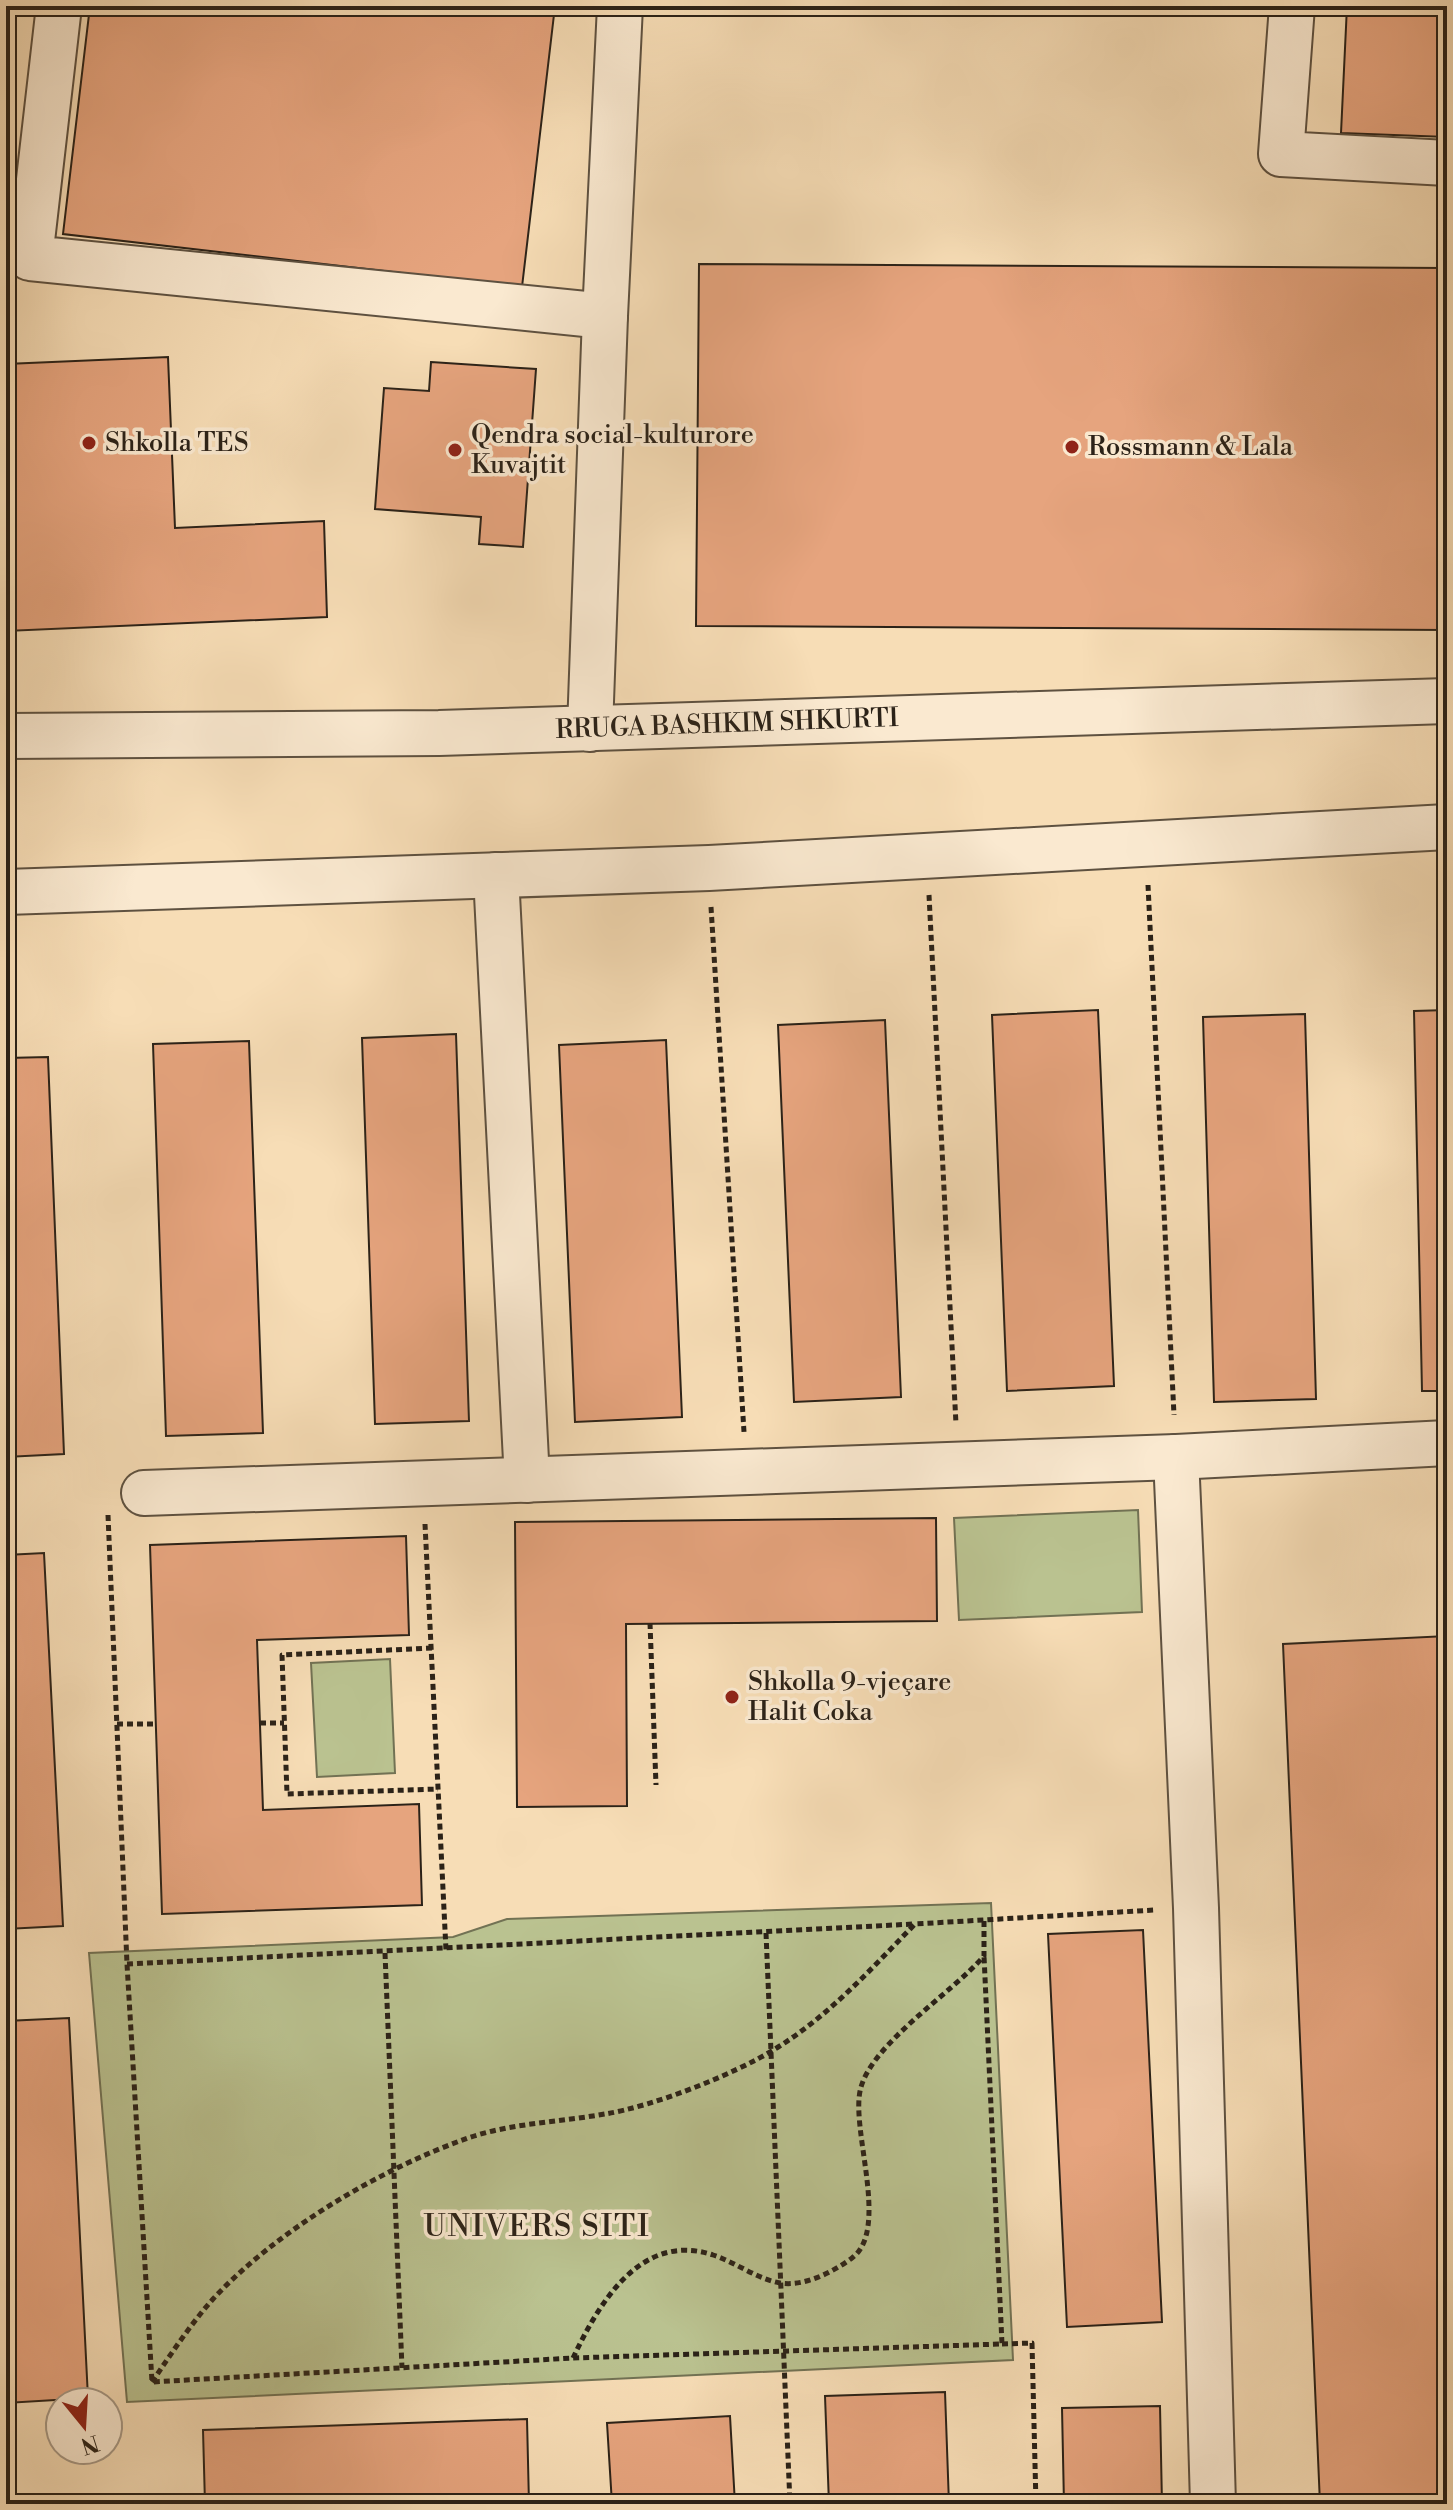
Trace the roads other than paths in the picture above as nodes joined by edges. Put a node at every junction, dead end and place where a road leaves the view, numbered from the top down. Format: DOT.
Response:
graph roads {
  1 [pos="59,6"];
  2 [pos="620,6"];
  3 [pos="1292,6"];
  4 [pos="1447,163"];
  5 [pos="605,316"];
  6 [pos="1447,701"];
  7 [pos="590,729"];
  8 [pos="6,736"];
  9 [pos="1447,827"];
  10 [pos="496,875"];
  11 [pos="6,892"];
  12 [pos="1447,1443"];
  13 [pos="1176,1457"];
  14 [pos="527,1480"];
  15 [pos="126,1501"];
  16 [pos="1213,2504"];
  1 -- 5 [label="street"];
  2 -- 5 [label="street"];
  3 -- 4 [label="street"];
  5 -- 7 [label="street"];
  6 -- 7 [label="street, RRUGA BASHKIM SHKURTI"];
  7 -- 8 [label="street, RRUGA BASHKIM SHKURTI"];
  9 -- 10 [label="street"];
  10 -- 11 [label="street"];
  10 -- 14 [label="street"];
  12 -- 13 [label="street"];
  13 -- 14 [label="street"];
  13 -- 16 [label="street"];
  14 -- 15 [label="street"];
}
